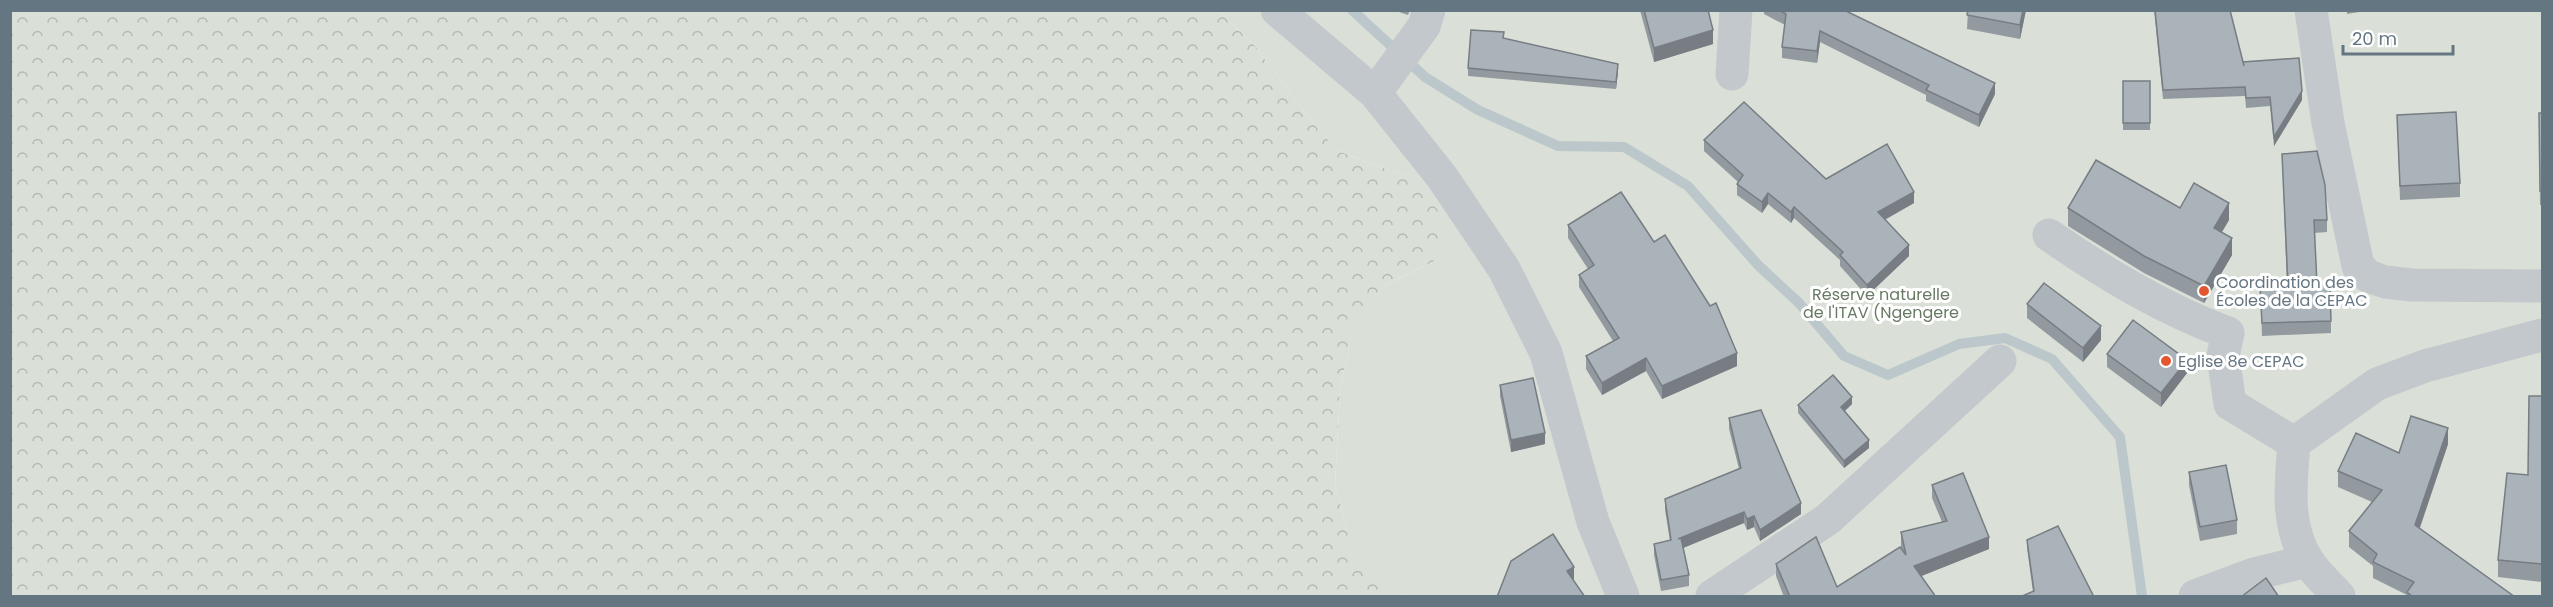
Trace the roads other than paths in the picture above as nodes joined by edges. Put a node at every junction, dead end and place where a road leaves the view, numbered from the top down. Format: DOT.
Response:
graph roads {
  1 [pos="1277,10"];
  2 [pos="1429,10"];
  3 [pos="1736,10"];
  4 [pos="2311,10"];
  5 [pos="1732,74"];
  6 [pos="1375,93"];
  7 [pos="2049,236"];
  8 [pos="2542,286"];
  9 [pos="2542,335"];
  10 [pos="2000,361"];
  11 [pos="2294,443"];
  12 [pos="2308,561"];
  13 [pos="1623,597"];
  14 [pos="1712,597"];
  15 [pos="2195,597"];
  16 [pos="2339,597"];
  1 -- 6 [label="street"];
  2 -- 6 [label="street"];
  3 -- 5 [label="street"];
  4 -- 8 [label="street"];
  6 -- 13 [label="street"];
  7 -- 11 [label="street"];
  9 -- 11 [label="street"];
  10 -- 14 [label="street"];
  11 -- 12 [label="street"];
  12 -- 15 [label="street"];
  12 -- 16 [label="street"];
}
